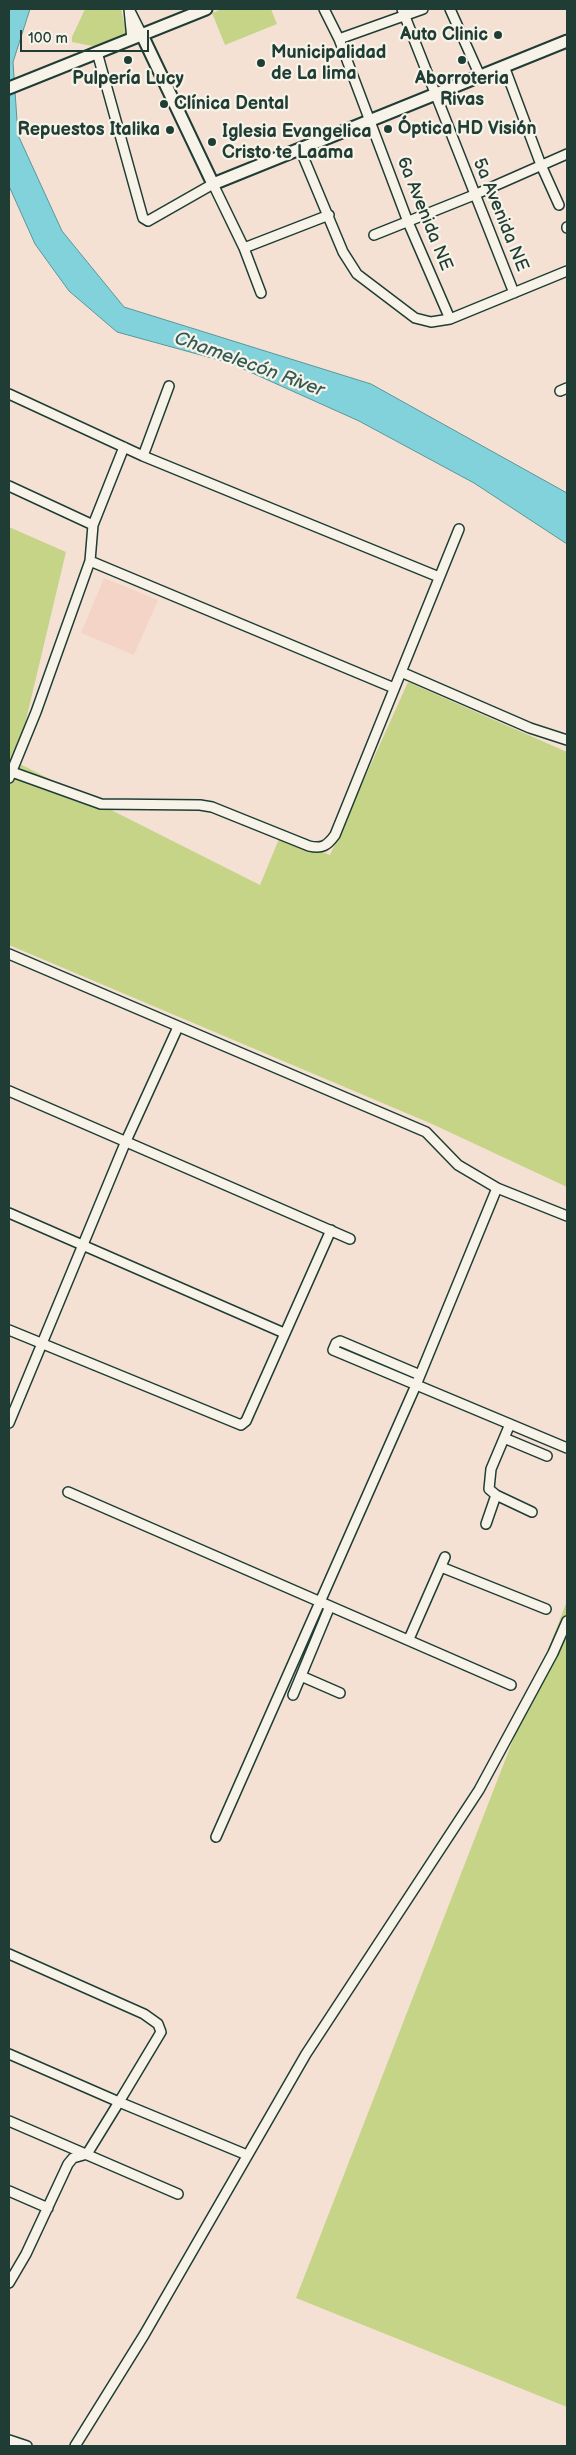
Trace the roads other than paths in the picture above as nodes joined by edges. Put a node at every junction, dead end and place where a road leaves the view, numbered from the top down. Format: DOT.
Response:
graph roads {
  1 [pos="129,9"];
  2 [pos="324,9"];
  3 [pos="423,9"];
  4 [pos="450,9"];
  5 [pos="200,10"];
  6 [pos="404,12"];
  7 [pos="137,37"];
  8 [pos="339,39"];
  9 [pos="567,41"];
  10 [pos="94,53"];
  11 [pos="504,66"];
  12 [pos="480,76"];
  13 [pos="9,88"];
  14 [pos="437,94"];
  15 [pos="370,121"];
  16 [pos="300,149"];
  17 [pos="567,154"];
  18 [pos="541,165"];
  19 [pos="213,184"];
  20 [pos="474,196"];
  21 [pos="559,206"];
  22 [pos="329,215"];
  23 [pos="408,222"];
  24 [pos="374,235"];
  25 [pos="244,248"];
  26 [pos="567,271"];
  27 [pos="261,293"];
  28 [pos="514,293"];
  29 [pos="450,319"];
  30 [pos="169,386"];
  31 [pos="9,394"];
  32 [pos="124,447"];
  33 [pos="143,456"];
  34 [pos="9,486"];
  35 [pos="93,525"];
  36 [pos="459,529"];
  37 [pos="90,561"];
  38 [pos="439,577"];
  39 [pos="401,672"];
  40 [pos="394,688"];
  41 [pos="567,740"];
  42 [pos="10,775"];
  43 [pos="9,954"];
  44 [pos="178,1027"];
  45 [pos="9,1091"];
  46 [pos="126,1141"];
  47 [pos="497,1188"];
  48 [pos="9,1212"];
  49 [pos="567,1216"];
  50 [pos="330,1230"];
  51 [pos="350,1239"];
  52 [pos="83,1245"];
  53 [pos="9,1330"];
  54 [pos="284,1333"];
  55 [pos="41,1344"];
  56 [pos="420,1375"];
  57 [pos="416,1385"];
  58 [pos="9,1423"];
  59 [pos="510,1424"];
  60 [pos="504,1438"];
  61 [pos="567,1448"];
  62 [pos="547,1456"];
  63 [pos="68,1492"];
  64 [pos="496,1496"];
  65 [pos="532,1512"];
  66 [pos="486,1524"];
  67 [pos="445,1557"];
  68 [pos="441,1567"];
  69 [pos="325,1604"];
  70 [pos="546,1609"];
  71 [pos="567,1621"];
  72 [pos="409,1639"];
  73 [pos="301,1676"];
  74 [pos="511,1685"];
  75 [pos="340,1693"];
  76 [pos="293,1695"];
  77 [pos="216,1837"];
  78 [pos="9,1954"];
  79 [pos="9,2054"];
  80 [pos="120,2102"];
  81 [pos="9,2121"];
  82 [pos="87,2154"];
  83 [pos="247,2155"];
  84 [pos="9,2191"];
  85 [pos="178,2194"];
  86 [pos="48,2208"];
  87 [pos="9,2283"];
  88 [pos="9,2440"];
  89 [pos="27,2446"];
  90 [pos="75,2446"];
  1 -- 7 [label="street"];
  2 -- 8 [label="street, 6a Avenida NE"];
  3 -- 6 [label="street"];
  4 -- 12 [label="street"];
  5 -- 7 [label="street"];
  6 -- 8 [label="street"];
  6 -- 14 [label="street, 5a Avenida NE"];
  7 -- 10 [label="street"];
  7 -- 19 [label="street"];
  8 -- 15 [label="street, 6a Avenida NE"];
  9 -- 11 [label="street"];
  10 -- 13 [label="street"];
  10 -- 19 [label="street"];
  11 -- 12 [label="street"];
  11 -- 18 [label="street"];
  12 -- 14 [label="street"];
  14 -- 15 [label="street"];
  14 -- 20 [label="street, 5a Avenida NE"];
  15 -- 16 [label="street"];
  15 -- 23 [label="street, 6a Avenida NE"];
  16 -- 19 [label="street"];
  16 -- 22 [label="street"];
  17 -- 18 [label="street"];
  18 -- 20 [label="street"];
  18 -- 21 [label="street"];
  19 -- 25 [label="street"];
  20 -- 23 [label="street"];
  20 -- 28 [label="street, 5a Avenida NE"];
  22 -- 25 [label="street"];
  22 -- 29 [label="street"];
  23 -- 24 [label="street"];
  23 -- 29 [label="street, 6a Avenida NE"];
  25 -- 27 [label="street"];
  26 -- 28 [label="street"];
  28 -- 29 [label="street"];
  30 -- 33 [label="street"];
  31 -- 32 [label="street"];
  32 -- 33 [label="street"];
  32 -- 35 [label="street"];
  33 -- 38 [label="street"];
  34 -- 35 [label="street"];
  35 -- 37 [label="street"];
  36 -- 38 [label="street"];
  37 -- 40 [label="street"];
  37 -- 42 [label="street"];
  38 -- 39 [label="street"];
  39 -- 40 [label="street"];
  39 -- 41 [label="street"];
  40 -- 42 [label="street"];
  43 -- 44 [label="street"];
  44 -- 46 [label="street"];
  44 -- 47 [label="street"];
  45 -- 46 [label="street"];
  46 -- 50 [label="street"];
  46 -- 52 [label="street"];
  47 -- 49 [label="street"];
  47 -- 56 [label="street"];
  48 -- 52 [label="street"];
  50 -- 51 [label="street"];
  50 -- 54 [label="street"];
  52 -- 54 [label="street"];
  52 -- 55 [label="street"];
  53 -- 55 [label="street"];
  54 -- 55 [label="street"];
  55 -- 58 [label="street"];
  56 -- 57 [label="street"];
  56 -- 57 [label="street"];
  57 -- 59 [label="street"];
  57 -- 69 [label="street"];
  59 -- 60 [label="street"];
  59 -- 61 [label="street"];
  60 -- 62 [label="street"];
  60 -- 64 [label="street"];
  63 -- 69 [label="street"];
  64 -- 65 [label="street"];
  64 -- 66 [label="street"];
  67 -- 68 [label="street"];
  68 -- 70 [label="street"];
  68 -- 72 [label="street"];
  69 -- 72 [label="street"];
  69 -- 73 [label="street"];
  69 -- 77 [label="street"];
  71 -- 83 [label="street"];
  72 -- 74 [label="street"];
  73 -- 75 [label="street"];
  73 -- 76 [label="street"];
  78 -- 80 [label="street"];
  79 -- 80 [label="street"];
  80 -- 82 [label="street"];
  80 -- 83 [label="street"];
  81 -- 82 [label="street"];
  82 -- 85 [label="street"];
  82 -- 86 [label="street"];
  83 -- 90 [label="street"];
  84 -- 86 [label="street"];
  86 -- 87 [label="street"];
  88 -- 89 [label="street"];
}
